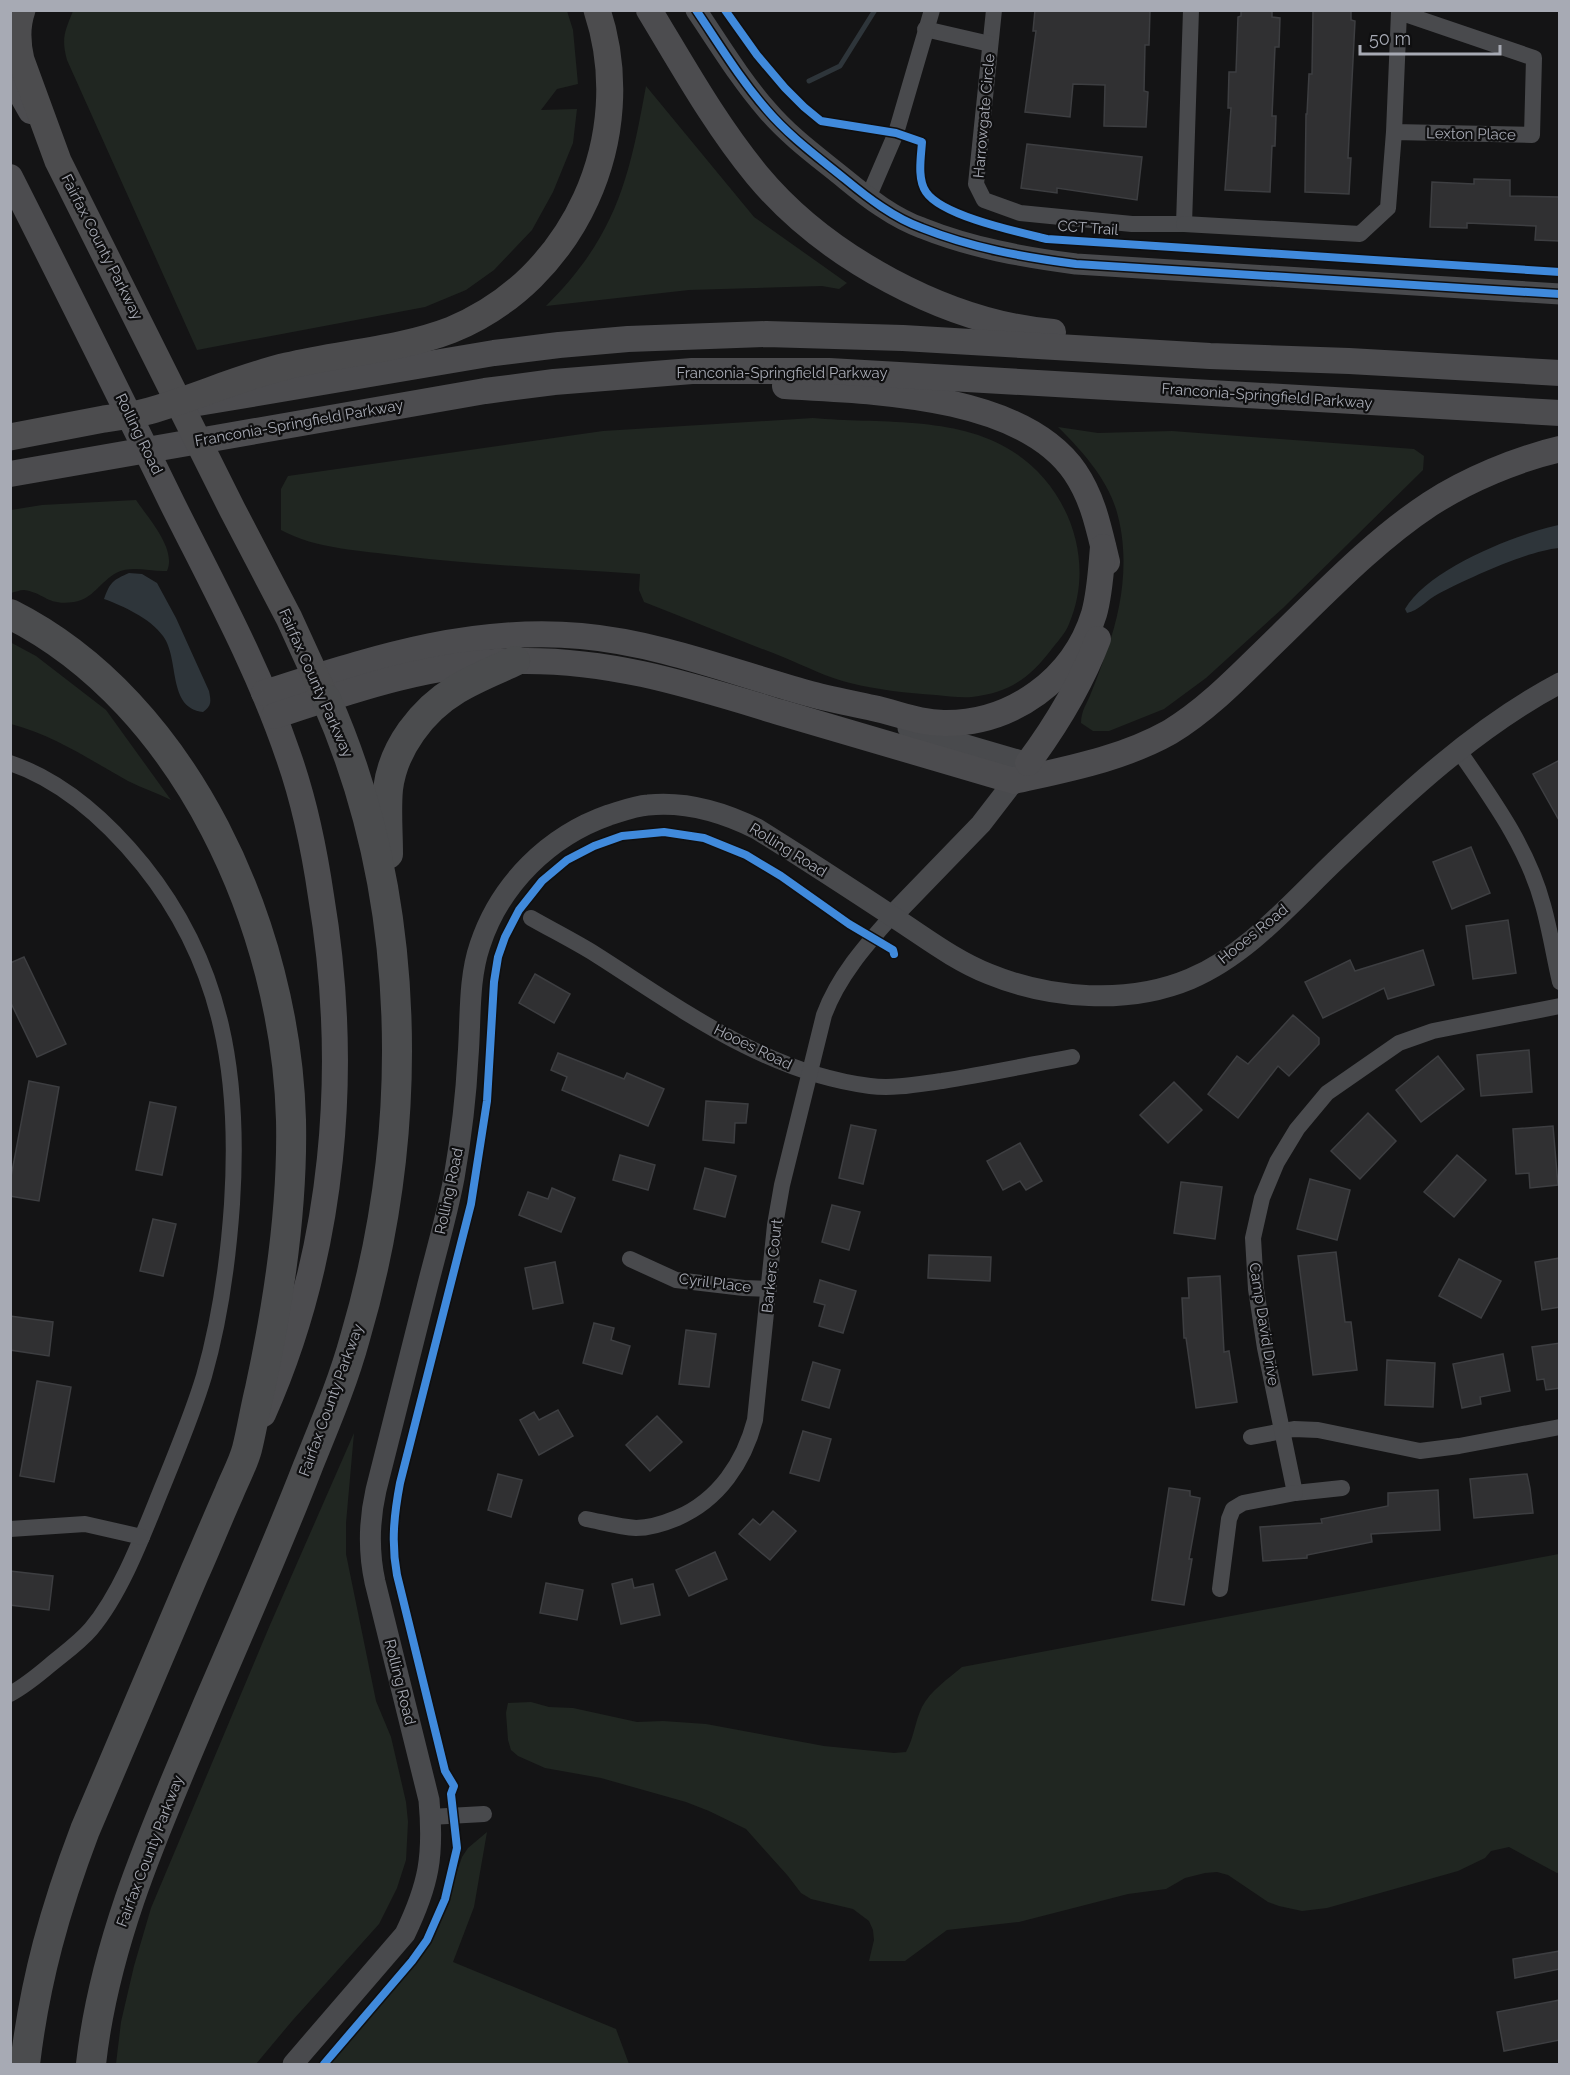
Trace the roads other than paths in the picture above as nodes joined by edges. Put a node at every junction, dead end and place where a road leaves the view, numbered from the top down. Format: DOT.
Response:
graph roads {
  1 [pos="22,10"];
  2 [pos="597,10"];
  3 [pos="650,10"];
  4 [pos="696,10"];
  5 [pos="932,10"];
  6 [pos="994,10"];
  7 [pos="1191,10"];
  8 [pos="925,29"];
  9 [pos="990,44"];
  10 [pos="10,74"];
  11 [pos="1394,132"];
  12 [pos="58,161"];
  13 [pos="10,177"];
  14 [pos="868,198"];
  15 [pos="1184,224"];
  16 [pos="1560,294"];
  17 [pos="1349,361"];
  18 [pos="1560,373"];
  19 [pos="486,390"];
  20 [pos="148,411"];
  21 [pos="1560,413"];
  22 [pos="10,437"];
  23 [pos="1560,448"];
  24 [pos="10,474"];
  25 [pos="1103,547"];
  26 [pos="10,614"];
  27 [pos="515,661"];
  28 [pos="1560,683"];
  29 [pos="321,688"];
  30 [pos="810,694"];
  31 [pos="269,704"];
  32 [pos="1459,751"];
  33 [pos="10,763"];
  34 [pos="1021,772"];
  35 [pos="892,916"];
  36 [pos="531,918"];
  37 [pos="390,935"];
  38 [pos="1560,982"];
  39 [pos="1560,1006"];
  40 [pos="1072,1057"];
  41 [pos="810,1073"];
  42 [pos="630,1259"];
  43 [pos="769,1289"];
  44 [pos="1560,1427"];
  45 [pos="1282,1431"];
  46 [pos="1251,1437"];
  47 [pos="246,1452"];
  48 [pos="1342,1488"];
  49 [pos="1295,1493"];
  50 [pos="586,1519"];
  51 [pos="10,1529"];
  52 [pos="141,1538"];
  53 [pos="1220,1589"];
  54 [pos="10,1695"];
  55 [pos="484,1814"];
  56 [pos="430,1817"];
  57 [pos="25,2064"];
  58 [pos="91,2064"];
  59 [pos="293,2064"];
  1 -- 12 [label="highway, Fairfax County Parkway"];
  2 -- 20 [label="highway"];
  3 -- 17 [label="main road"];
  4 -- 14 [label="street"];
  5 -- 8 [label="street"];
  6 -- 9 [label="street, Harrowgate Circle"];
  7 -- 15 [label="street"];
  8 -- 9 [label="street, Harrowgate Circle"];
  8 -- 14 [label="street"];
  9 -- 15 [label="street, Harrowgate Circle"];
  10 -- 12 [label="main road"];
  11 -- 11 [label="street, Lexton Place"];
  11 -- 15 [label="street, Harrowgate Circle"];
  12 -- 29 [label="highway, Fairfax County Parkway"];
  13 -- 31 [label="main road, Rolling Road"];
  14 -- 16 [label="street"];
  17 -- 18 [label="main road"];
  17 -- 20 [label="main road"];
  19 -- 21 [label="main road, Franconia-Springfield Parkway"];
  19 -- 24 [label="main road, Franconia-Springfield Parkway"];
  19 -- 25 [label="main road"];
  20 -- 22 [label="highway"];
  23 -- 34 [label="main road"];
  25 -- 30 [label="main road"];
  25 -- 34 [label="main road"];
  26 -- 47 [label="highway"];
  27 -- 29 [label="main road"];
  27 -- 34 [label="main road"];
  27 -- 37 [label="highway"];
  28 -- 32 [label="street, Hooes Road"];
  29 -- 30 [label="main road"];
  29 -- 31 [label="main road"];
  29 -- 37 [label="highway, Fairfax County Parkway"];
  30 -- 34 [label="street"];
  31 -- 47 [label="main road, Rolling Road"];
  32 -- 35 [label="street, Hooes Road"];
  32 -- 38 [label="street"];
  33 -- 52 [label="street"];
  34 -- 35 [label="street"];
  35 -- 41 [label="street, Barkers Court"];
  35 -- 56 [label="street, Rolling Road"];
  36 -- 41 [label="street, Hooes Road"];
  37 -- 58 [label="highway, Fairfax County Parkway"];
  39 -- 45 [label="street, Camp David Drive"];
  40 -- 41 [label="street, Hooes Road"];
  41 -- 43 [label="street, Barkers Court"];
  42 -- 43 [label="street, Cyril Place"];
  43 -- 50 [label="street, Barkers Court"];
  44 -- 45 [label="street"];
  45 -- 46 [label="street"];
  45 -- 49 [label="street, Camp David Drive"];
  47 -- 57 [label="highway"];
  48 -- 49 [label="street"];
  49 -- 53 [label="street"];
  51 -- 52 [label="street"];
  52 -- 54 [label="street"];
  55 -- 56 [label="street"];
  56 -- 59 [label="street, Rolling Road"];
}
